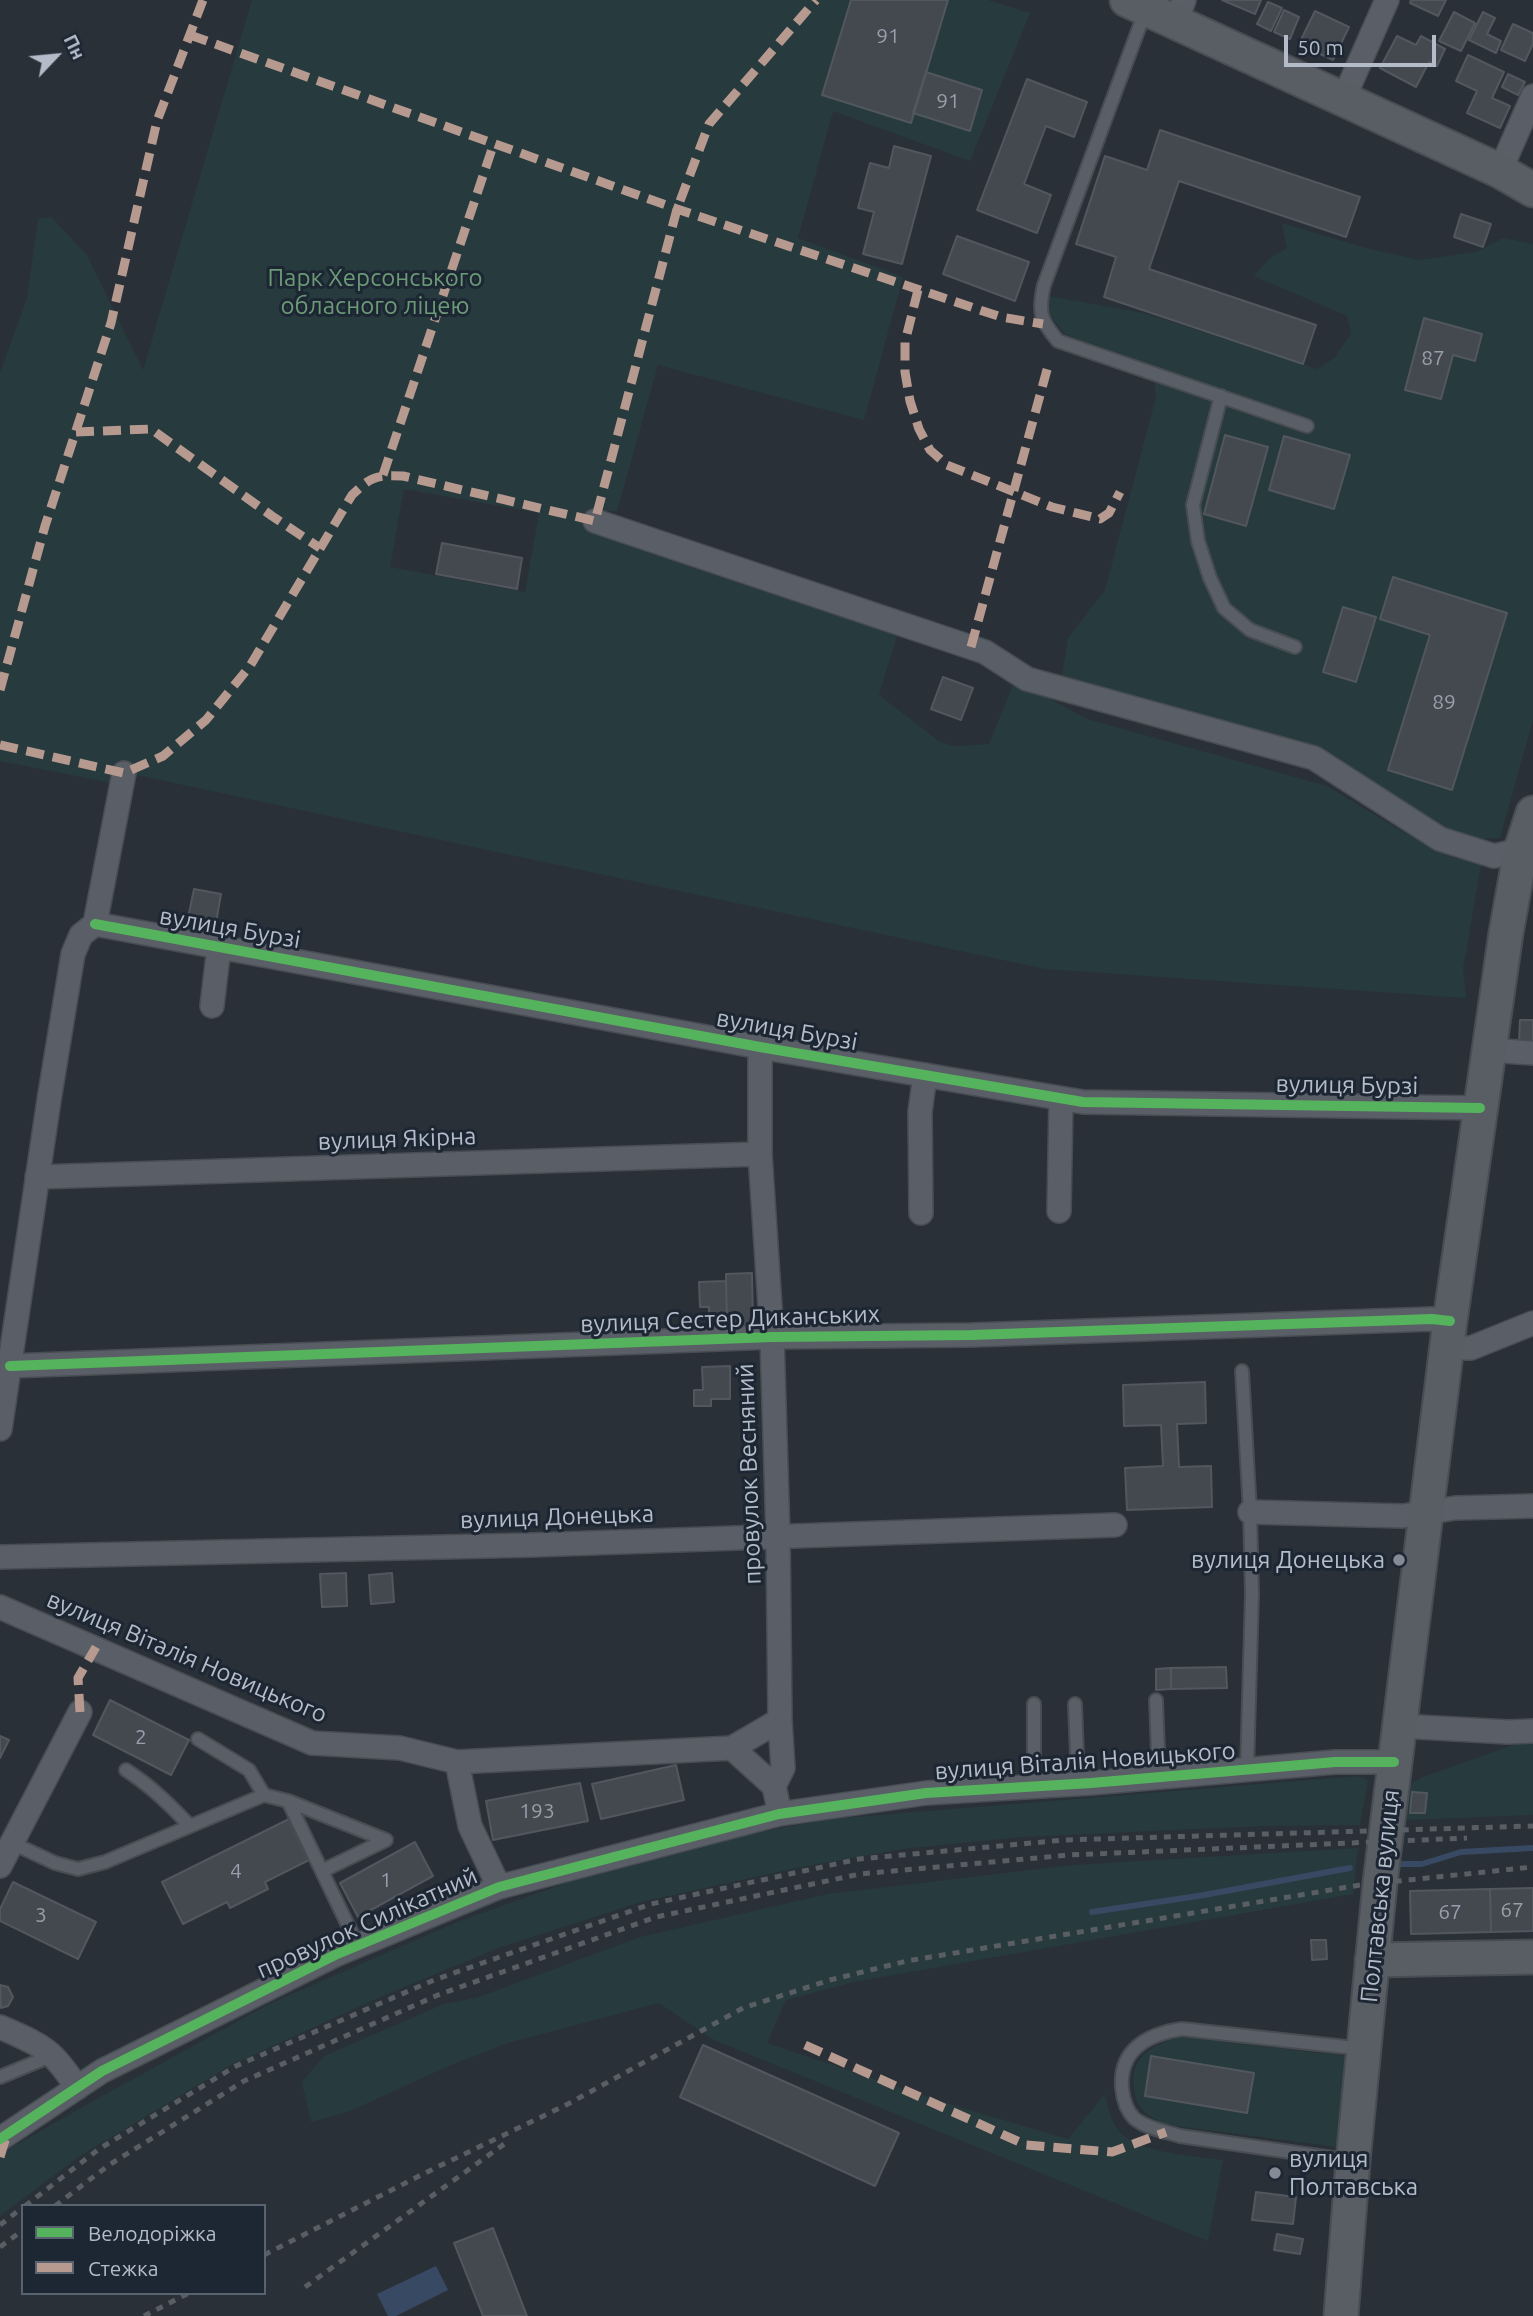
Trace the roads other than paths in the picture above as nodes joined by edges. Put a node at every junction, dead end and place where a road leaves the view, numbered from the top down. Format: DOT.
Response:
graph roads {
  1 [pos="1387,0"];
  2 [pos="1158,8"];
  3 [pos="1533,96"];
  4 [pos="1343,100"];
  5 [pos="1500,171"];
  6 [pos="1533,190"];
  7 [pos="1221,397"];
  8 [pos="1307,426"];
  9 [pos="595,521"];
  10 [pos="1295,647"];
  11 [pos="124,774"];
  12 [pos="1533,813"];
  13 [pos="1527,850"];
  14 [pos="95,924"];
  15 [pos="219,947"];
  16 [pos="212,1006"];
  17 [pos="760,1047"];
  18 [pos="1489,1050"];
  19 [pos="1533,1053"];
  20 [pos="925,1075"];
  21 [pos="1062,1099"];
  22 [pos="1480,1108"];
  23 [pos="760,1154"];
  24 [pos="37,1177"];
  25 [pos="1059,1211"];
  26 [pos="921,1213"];
  27 [pos="1533,1323"];
  28 [pos="1449,1335"];
  29 [pos="772,1337"];
  30 [pos="10,1366"];
  31 [pos="1242,1371"];
  32 [pos="0,1429"];
  33 [pos="1533,1506"];
  34 [pos="1250,1512"];
  35 [pos="1427,1512"];
  36 [pos="1115,1525"];
  37 [pos="778,1536"];
  38 [pos="0,1557"];
  39 [pos="0,1607"];
  40 [pos="1156,1700"];
  41 [pos="1034,1704"];
  42 [pos="1075,1704"];
  43 [pos="80,1712"];
  44 [pos="780,1720"];
  45 [pos="1400,1726"];
  46 [pos="1533,1731"];
  47 [pos="198,1739"];
  48 [pos="732,1748"];
  49 [pos="457,1762"];
  50 [pos="1394,1762"];
  51 [pos="1247,1769"];
  52 [pos="127,1770"];
  53 [pos="1159,1777"];
  54 [pos="1078,1783"];
  55 [pos="774,1786"];
  56 [pos="1034,1786"];
  57 [pos="264,1795"];
  58 [pos="288,1801"];
  59 [pos="779,1814"];
  60 [pos="190,1826"];
  61 [pos="4,1858"];
  62 [pos="322,1871"];
  63 [pos="499,1887"];
  64 [pos="358,1945"];
  65 [pos="1533,1957"];
  66 [pos="1372,1960"];
  67 [pos="0,2026"];
  68 [pos="1364,2049"];
  69 [pos="54,2055"];
  70 [pos="0,2077"];
  71 [pos="77,2088"];
  72 [pos="0,2139"];
  73 [pos="1353,2161"];
  74 [pos="1341,2316"];
  1 -- 4 [label="street"];
  2 -- 4 [label="main road"];
  2 -- 7 [label="lane"];
  3 -- 5 [label="street"];
  4 -- 5 [label="main road"];
  5 -- 6 [label="main road"];
  7 -- 8 [label="lane"];
  7 -- 10 [label="lane"];
  9 -- 13 [label="street"];
  11 -- 14 [label="street"];
  12 -- 13 [label="main road, Полтавська вулиця"];
  13 -- 18 [label="main road, Полтавська вулиця"];
  14 -- 15 [label="street, вулиця Бурзі"];
  14 -- 24 [label="street"];
  15 -- 16 [label="street, вулиця Бурзі"];
  15 -- 17 [label="street, вулиця Бурзі"];
  17 -- 20 [label="street, вулиця Бурзі"];
  17 -- 23 [label="street, провулок Весняний"];
  18 -- 19 [label="street"];
  18 -- 22 [label="main road, Полтавська вулиця"];
  20 -- 21 [label="street, вулиця Бурзі"];
  20 -- 26 [label="street"];
  21 -- 22 [label="street, вулиця Бурзі"];
  21 -- 25 [label="street"];
  22 -- 28 [label="main road, Полтавська вулиця"];
  23 -- 24 [label="street, вулиця Якірна"];
  23 -- 29 [label="street, провулок Весняний"];
  24 -- 30 [label="street"];
  27 -- 28 [label="street, вулиця Сестер Диканських"];
  28 -- 29 [label="street, вулиця Сестер Диканських"];
  28 -- 35 [label="main road, Полтавська вулиця"];
  29 -- 30 [label="street, вулиця Сестер Диканських"];
  29 -- 37 [label="street, провулок Весняний"];
  30 -- 32 [label="street"];
  31 -- 34 [label="lane"];
  33 -- 35 [label="street"];
  34 -- 35 [label="street"];
  34 -- 51 [label="lane"];
  35 -- 45 [label="main road, Полтавська вулиця"];
  36 -- 37 [label="street, вулиця Донецька"];
  37 -- 38 [label="street, вулиця Донецька"];
  37 -- 44 [label="street, провулок Весняний"];
  39 -- 49 [label="street, вулиця Віталія Новицького"];
  40 -- 53 [label="lane"];
  41 -- 56 [label="lane"];
  42 -- 54 [label="lane"];
  43 -- 61 [label="street"];
  44 -- 48 [label="street, вулиця Віталія Новицького"];
  44 -- 55 [label="street, провулок Весняний"];
  45 -- 46 [label="street"];
  45 -- 50 [label="main road, Полтавська вулиця"];
  47 -- 57 [label="lane"];
  48 -- 49 [label="street, вулиця Віталія Новицького"];
  48 -- 55 [label="street"];
  49 -- 63 [label="street"];
  50 -- 51 [label="street, вулиця Віталія Новицького"];
  50 -- 66 [label="main road, Полтавська вулиця"];
  51 -- 53 [label="street, вулиця Віталія Новицького"];
  52 -- 60 [label="lane"];
  53 -- 54 [label="street, вулиця Віталія Новицького"];
  54 -- 56 [label="street, вулиця Віталія Новицького"];
  55 -- 59 [label="street, провулок Весняний"];
  56 -- 59 [label="street, вулиця Віталія Новицького"];
  57 -- 58 [label="lane"];
  57 -- 60 [label="lane"];
  58 -- 62 [label="lane"];
  58 -- 62 [label="lane"];
  59 -- 63 [label="street, провулок Силікатний"];
  60 -- 61 [label="lane"];
  62 -- 64 [label="lane"];
  63 -- 64 [label="street, провулок Силікатний"];
  64 -- 71 [label="street, провулок Силікатний"];
  65 -- 66 [label="main road"];
  66 -- 68 [label="main road, Полтавська вулиця"];
  67 -- 69 [label="street"];
  68 -- 73 [label="main road, Полтавська вулиця"];
  68 -- 73 [label="lane"];
  69 -- 70 [label="lane"];
  69 -- 71 [label="street"];
  71 -- 72 [label="street, провулок Силікатний"];
  73 -- 74 [label="main road, Полтавська вулиця"];
}
